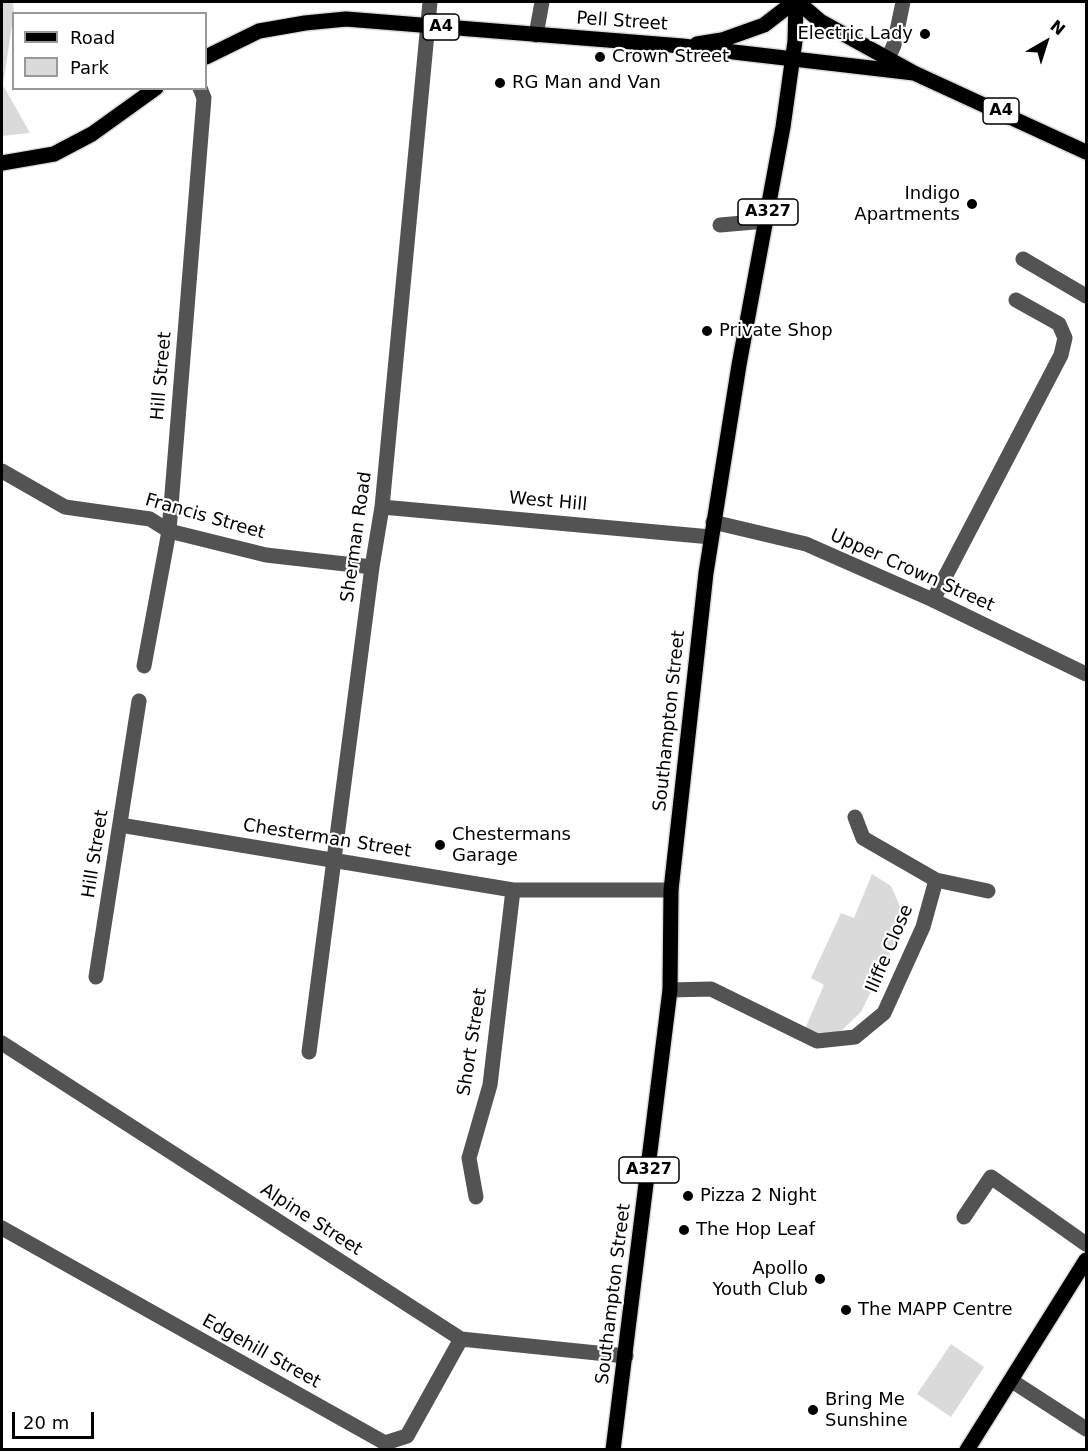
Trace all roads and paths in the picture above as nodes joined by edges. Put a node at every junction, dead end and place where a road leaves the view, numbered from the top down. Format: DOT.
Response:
graph roads {
  1 [pos="430,2"];
  2 [pos="542,2"];
  3 [pos="796,2"];
  4 [pos="903,2"];
  5 [pos="429,26"];
  6 [pos="536,35"];
  7 [pos="682,46"];
  8 [pos="207,56"];
  9 [pos="888,58"];
  10 [pos="792,59"];
  11 [pos="914,73"];
  12 [pos="153,90"];
  13 [pos="201,90"];
  14 [pos="1086,152"];
  15 [pos="2,164"];
  16 [pos="766,221"];
  17 [pos="720,225"];
  18 [pos="1023,259"];
  19 [pos="1086,296"];
  20 [pos="1016,300"];
  21 [pos="2,471"];
  22 [pos="382,507"];
  23 [pos="712,530"];
  24 [pos="169,531"];
  25 [pos="372,567"];
  26 [pos="933,600"];
  27 [pos="144,666"];
  28 [pos="1085,671"];
  29 [pos="139,701"];
  30 [pos="855,817"];
  31 [pos="120,825"];
  32 [pos="334,861"];
  33 [pos="936,880"];
  34 [pos="513,890"];
  35 [pos="671,890"];
  36 [pos="987,891"];
  37 [pos="96,977"];
  38 [pos="670,990"];
  39 [pos="2,1043"];
  40 [pos="309,1052"];
  41 [pos="476,1197"];
  42 [pos="964,1217"];
  43 [pos="2,1228"];
  44 [pos="1086,1244"];
  45 [pos="1086,1260"];
  46 [pos="461,1339"];
  47 [pos="626,1356"];
  48 [pos="1012,1381"];
  49 [pos="1086,1429"];
  50 [pos="613,1449"];
  51 [pos="967,1449"];
  1 -- 5 [label="street, Sherman Road"];
  2 -- 6 [label="street"];
  3 -- 7 [label="main road, Pell Street / A4"];
  3 -- 9 [label="main road"];
  3 -- 10 [label="main road, Southampton Street / A327"];
  4 -- 9 [label="street"];
  5 -- 6 [label="main road, Pell Street / A4"];
  5 -- 8 [label="main road, Pell Street / A4"];
  5 -- 22 [label="street, Sherman Road"];
  6 -- 7 [label="main road, Pell Street / A4"];
  7 -- 10 [label="main road, Pell Street / A4"];
  9 -- 11 [label="main road"];
  10 -- 11 [label="main road, A4"];
  10 -- 16 [label="main road, Southampton Street / A327"];
  11 -- 14 [label="main road, A4"];
  12 -- 15 [label="main road"];
  13 -- 24 [label="street, Hill Street"];
  16 -- 17 [label="street"];
  16 -- 23 [label="main road, Southampton Street / A327"];
  18 -- 19 [label="street"];
  20 -- 26 [label="street"];
  21 -- 24 [label="street, Francis Street"];
  22 -- 23 [label="street, West Hill"];
  22 -- 25 [label="street, Sherman Road"];
  23 -- 26 [label="street, Upper Crown Street"];
  23 -- 35 [label="main road, Southampton Street / A327"];
  24 -- 25 [label="street, Francis Street"];
  24 -- 27 [label="street, Hill Street"];
  25 -- 32 [label="street, Sherman Road"];
  26 -- 28 [label="street, Upper Crown Street"];
  29 -- 31 [label="street, Hill Street"];
  30 -- 33 [label="street"];
  31 -- 32 [label="street, Chesterman Street"];
  31 -- 37 [label="street, Hill Street"];
  32 -- 34 [label="street, Chesterman Street"];
  32 -- 40 [label="street, Sherman Road"];
  33 -- 36 [label="street"];
  33 -- 38 [label="street, Iliffe Close"];
  34 -- 35 [label="street, Chesterman Street"];
  34 -- 41 [label="street, Short Street"];
  35 -- 38 [label="main road, Southampton Street / A327"];
  38 -- 47 [label="main road, Southampton Street / A327"];
  39 -- 46 [label="street, Alpine Street"];
  42 -- 44 [label="street"];
  43 -- 46 [label="street, Edgehill Street"];
  45 -- 48 [label="main road"];
  46 -- 47 [label="street, Alpine Street"];
  47 -- 50 [label="main road, Southampton Street / A327"];
  48 -- 49 [label="street"];
  48 -- 51 [label="main road"];
}
